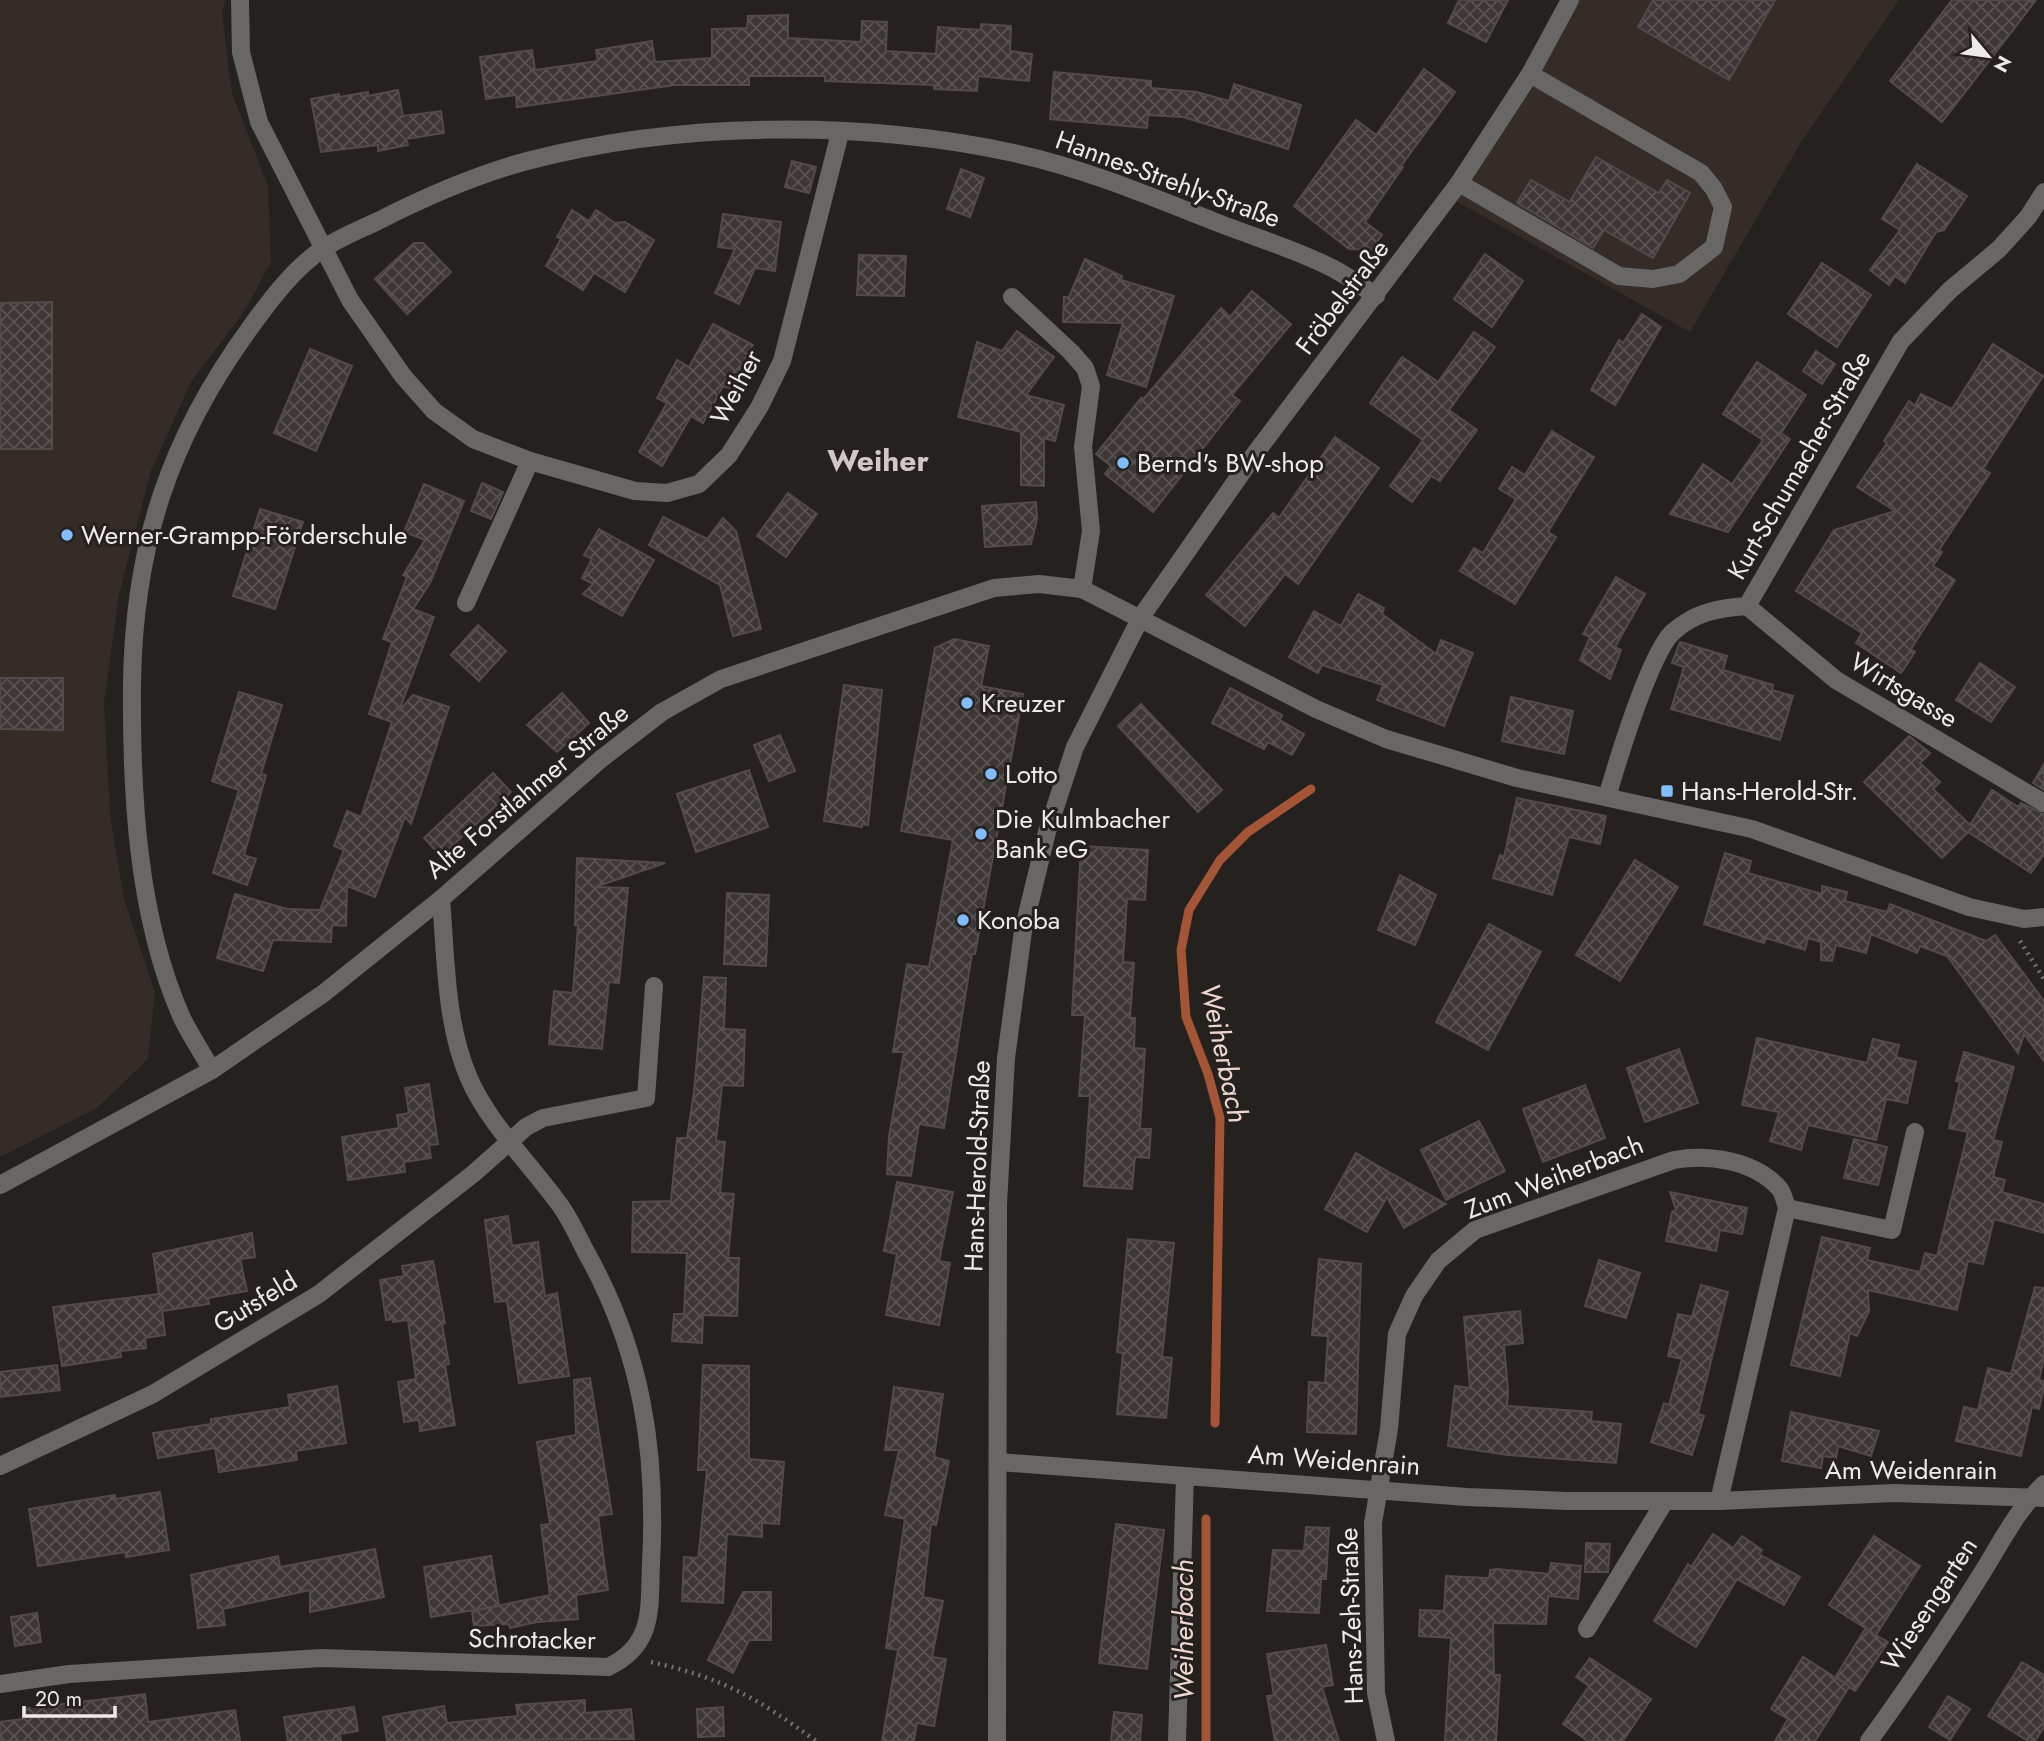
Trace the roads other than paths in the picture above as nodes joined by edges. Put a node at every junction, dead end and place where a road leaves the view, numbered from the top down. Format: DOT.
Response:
graph roads {
  1 [pos="240,0"];
  2 [pos="1570,0"];
  3 [pos="1530,74"];
  4 [pos="840,133"];
  5 [pos="1459,183"];
  6 [pos="2044,192"];
  7 [pos="323,248"];
  8 [pos="1376,296"];
  9 [pos="1012,297"];
  10 [pos="530,461"];
  11 [pos="1082,589"];
  12 [pos="466,603"];
  13 [pos="1747,606"];
  14 [pos="1141,617"];
  15 [pos="1606,797"];
  16 [pos="2044,803"];
  17 [pos="441,899"];
  18 [pos="2044,917"];
  19 [pos="654,986"];
  20 [pos="212,1070"];
  21 [pos="1915,1132"];
  22 [pos="509,1140"];
  23 [pos="0,1185"];
  24 [pos="1787,1208"];
  25 [pos="999,1462"];
  26 [pos="0,1466"];
  27 [pos="1185,1476"];
  28 [pos="1377,1489"];
  29 [pos="2040,1492"];
  30 [pos="1665,1501"];
  31 [pos="1719,1501"];
  32 [pos="1587,1629"];
  33 [pos="0,1684"];
  34 [pos="997,1741"];
  35 [pos="1177,1741"];
  36 [pos="1386,1741"];
  37 [pos="1869,1741"];
  1 -- 7 [label="street"];
  2 -- 3 [label="street, Fröbelstraße"];
  3 -- 5 [label="street, Fröbelstraße"];
  3 -- 5 [label="street"];
  4 -- 7 [label="street, Hannes-Strehly-Straße"];
  4 -- 8 [label="street, Hannes-Strehly-Straße"];
  4 -- 10 [label="street, Weiher"];
  5 -- 8 [label="street, Fröbelstraße"];
  6 -- 13 [label="street, Kurt-Schumacher-Straße"];
  7 -- 10 [label="street, Weiher"];
  7 -- 20 [label="street, Hannes-Strehly-Straße"];
  8 -- 14 [label="street, Fröbelstraße"];
  9 -- 11 [label="street"];
  10 -- 12 [label="street"];
  11 -- 14 [label="street, Alte Forstlahmer Straße"];
  11 -- 17 [label="street, Alte Forstlahmer Straße"];
  13 -- 15 [label="street, Kurt-Schumacher-Straße"];
  13 -- 16 [label="street, Wirtsgasse"];
  14 -- 15 [label="street, Alte Forstlahmer Straße"];
  14 -- 25 [label="street, Hans-Herold-Straße"];
  15 -- 18 [label="street, Alte Forstlahmer Straße"];
  17 -- 20 [label="street, Alte Forstlahmer Straße"];
  17 -- 22 [label="street, Schrotacker"];
  19 -- 22 [label="street"];
  20 -- 23 [label="street, Alte Forstlahmer Straße"];
  21 -- 24 [label="street"];
  22 -- 26 [label="street, Gutsfeld"];
  22 -- 33 [label="street, Schrotacker"];
  24 -- 28 [label="street, Zum Weiherbach"];
  24 -- 31 [label="street"];
  25 -- 27 [label="street, Am Weidenrain"];
  25 -- 34 [label="street, Hans-Herold-Straße"];
  27 -- 28 [label="street, Am Weidenrain"];
  27 -- 35 [label="street"];
  28 -- 30 [label="street, Am Weidenrain"];
  28 -- 36 [label="street, Hans-Zeh-Straße"];
  29 -- 31 [label="street, Am Weidenrain"];
  29 -- 37 [label="street, Wiesengarten"];
  30 -- 31 [label="street, Am Weidenrain"];
  30 -- 32 [label="street"];
}
